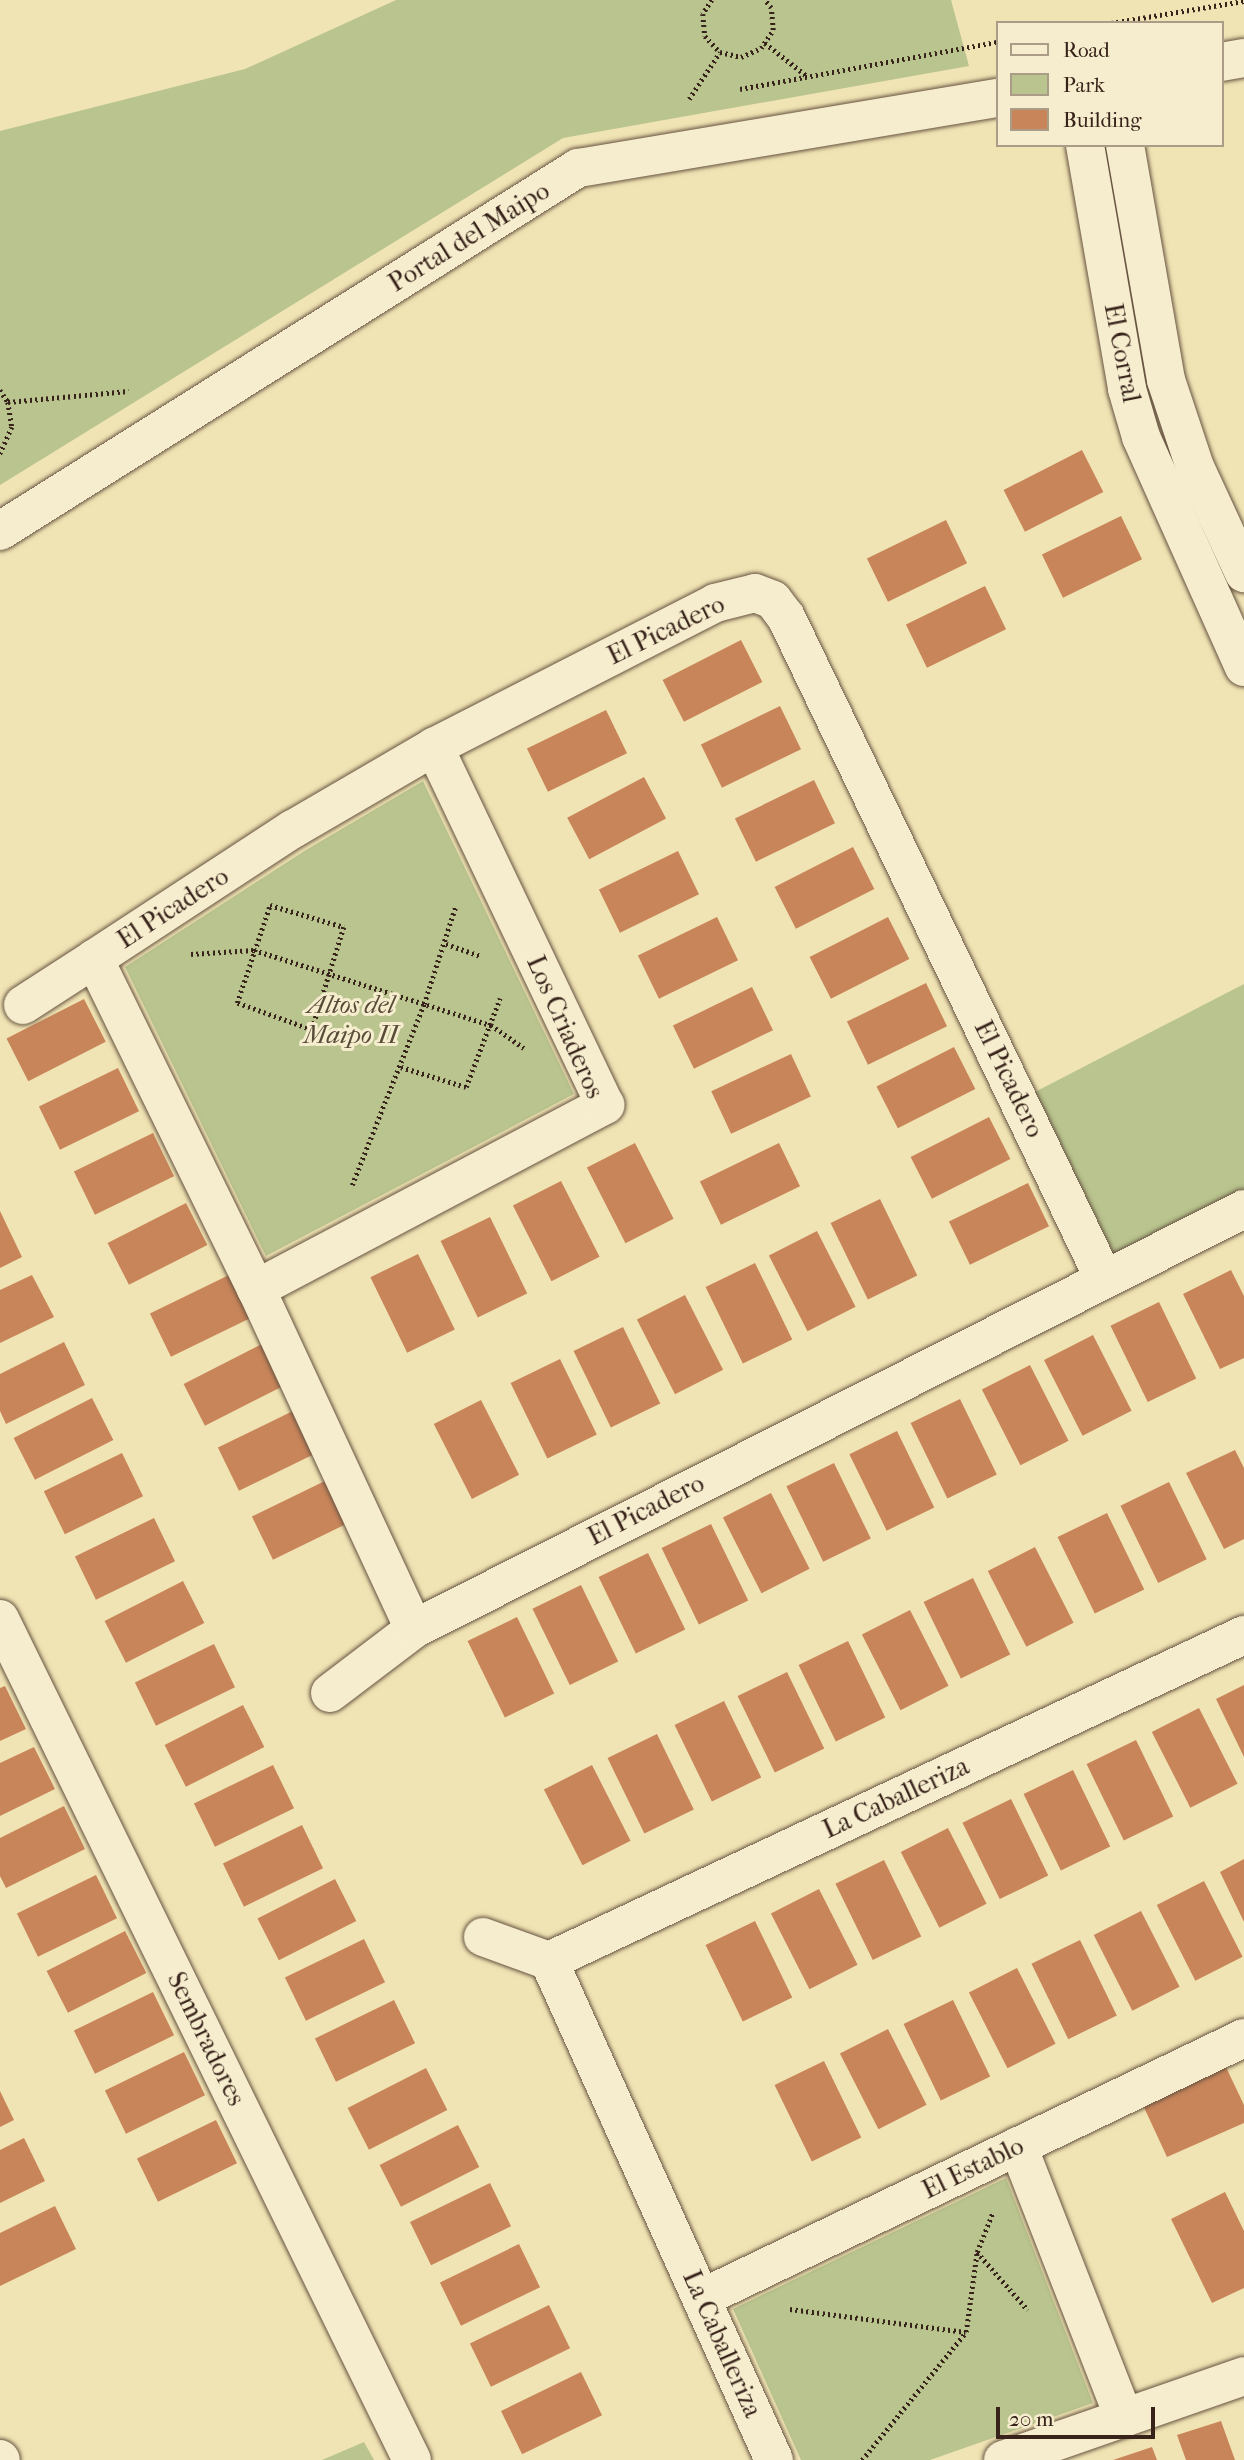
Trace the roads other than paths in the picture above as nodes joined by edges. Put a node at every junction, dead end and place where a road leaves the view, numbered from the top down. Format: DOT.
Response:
graph roads {
  1 [pos="1244,58"];
  2 [pos="1223,62"];
  3 [pos="996,98"];
  4 [pos="1085,147"];
  5 [pos="1125,147"];
  6 [pos="1142,246"];
  7 [pos="1103,250"];
  8 [pos="1185,442"];
  9 [pos="1147,455"];
  10 [pos="0,531"];
  11 [pos="1240,564"];
  12 [pos="1200,573"];
  13 [pos="1244,667"];
  14 [pos="434,747"];
  15 [pos="94,959"];
  16 [pos="23,1005"];
  17 [pos="1244,1209"];
  18 [pos="1103,1278"];
  19 [pos="256,1289"];
  20 [pos="2,1627"];
  21 [pos="414,1629"];
  22 [pos="1244,1635"];
  23 [pos="330,1693"];
  24 [pos="482,1937"];
  25 [pos="549,1961"];
  26 [pos="1244,2038"];
  27 [pos="1018,2146"];
  28 [pos="702,2298"];
  29 [pos="1244,2376"];
  30 [pos="1124,2418"];
  31 [pos="412,2460"];
  32 [pos="774,2460"];
  33 [pos="1003,2460"];
  1 -- 2 [label="street"];
  3 -- 10 [label="street, Portal del Maipo"];
  4 -- 7 [label="street, El Corral"];
  5 -- 6 [label="street, El Corral"];
  6 -- 7 [label="street"];
  6 -- 8 [label="street, El Corral"];
  7 -- 9 [label="street, El Corral"];
  8 -- 9 [label="street"];
  8 -- 11 [label="street, El Corral"];
  9 -- 12 [label="street, El Corral"];
  11 -- 12 [label="street, El Corral"];
  12 -- 13 [label="street, El Corral"];
  14 -- 15 [label="street, El Picadero"];
  14 -- 18 [label="street, El Picadero"];
  14 -- 19 [label="street, Los Criaderos"];
  15 -- 16 [label="street, El Picadero"];
  15 -- 19 [label="street, El Picadero"];
  17 -- 18 [label="street, El Picadero"];
  18 -- 21 [label="street, El Picadero"];
  19 -- 21 [label="street, El Picadero"];
  20 -- 31 [label="street, Sembradores"];
  21 -- 23 [label="street, El Picadero"];
  22 -- 25 [label="street, La Caballeriza"];
  24 -- 25 [label="street"];
  25 -- 28 [label="street, La Caballeriza"];
  26 -- 27 [label="street, El Establo"];
  27 -- 28 [label="street, El Establo"];
  27 -- 30 [label="street"];
  28 -- 32 [label="street, La Caballeriza"];
  29 -- 30 [label="street"];
  30 -- 33 [label="street"];
}
